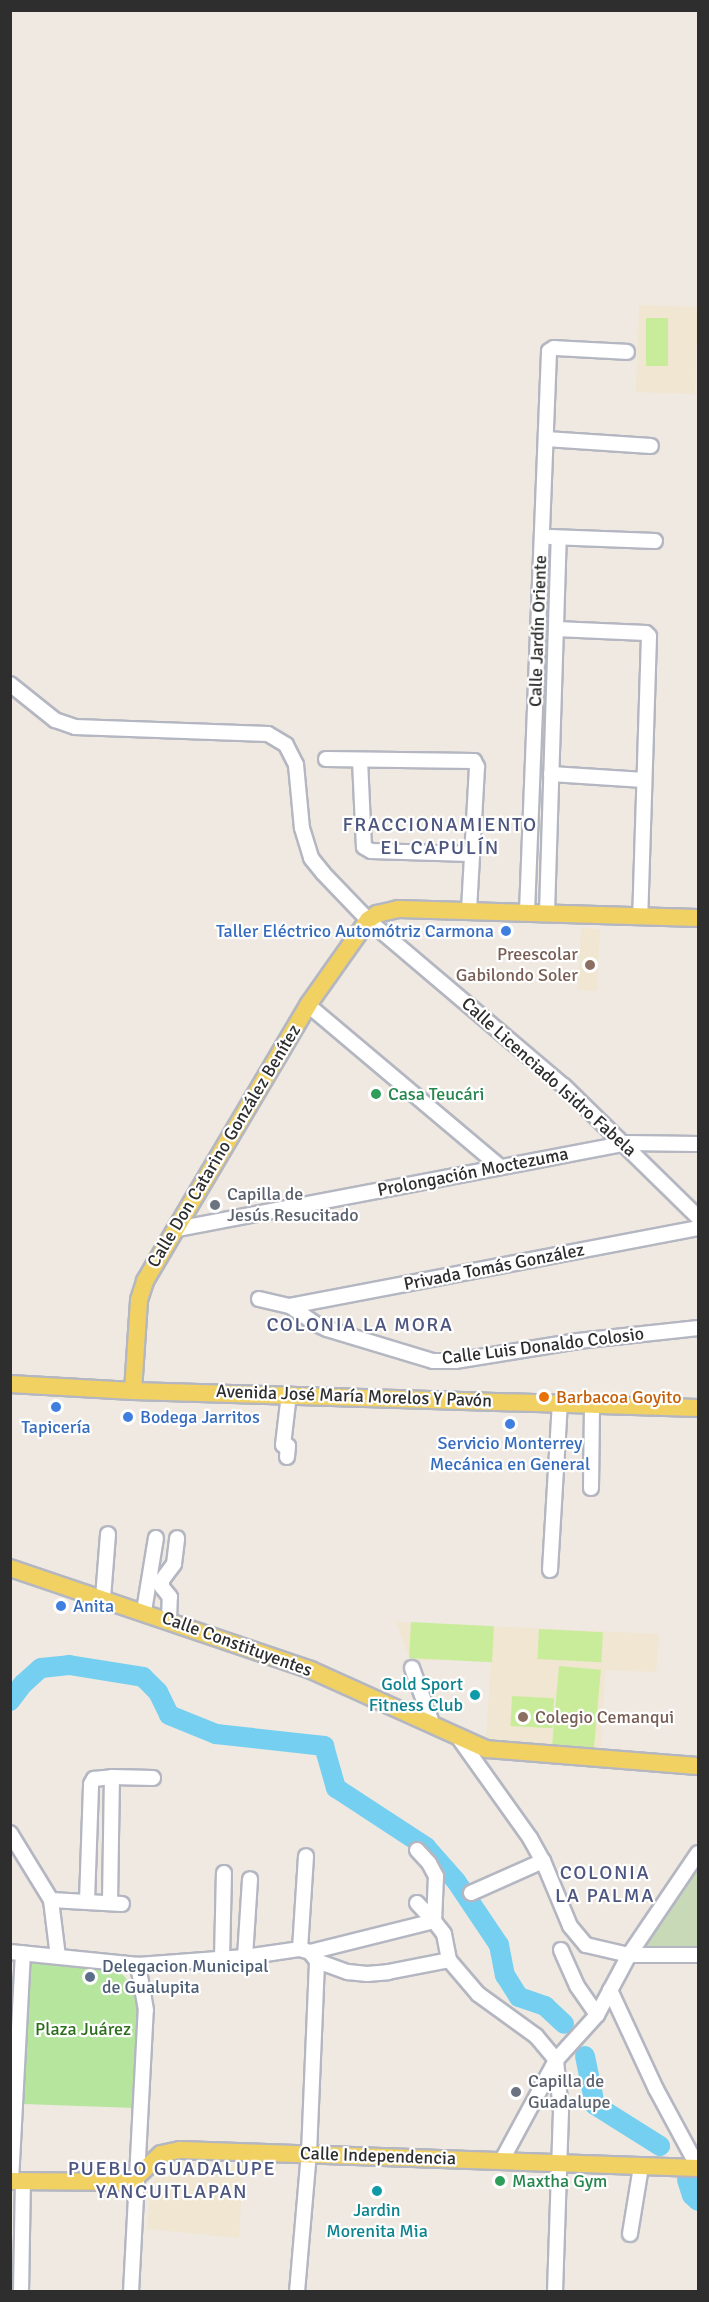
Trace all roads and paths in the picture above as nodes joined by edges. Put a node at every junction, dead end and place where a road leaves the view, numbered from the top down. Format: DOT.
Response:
graph roads {
  1 [pos="627,352"];
  2 [pos="546,439"];
  3 [pos="651,446"];
  4 [pos="542,537"];
  5 [pos="559,538"];
  6 [pos="655,541"];
  7 [pos="556,629"];
  8 [pos="10,684"];
  9 [pos="326,759"];
  10 [pos="360,760"];
  11 [pos="551,774"];
  12 [pos="644,780"];
  13 [pos="530,826"];
  14 [pos="550,827"];
  15 [pos="471,854"];
  16 [pos="469,910"];
  17 [pos="527,912"];
  18 [pos="547,912"];
  19 [pos="640,915"];
  20 [pos="699,918"];
  21 [pos="368,920"];
  22 [pos="308,1005"];
  23 [pos="626,1143"];
  24 [pos="699,1144"];
  25 [pos="499,1166"];
  26 [pos="699,1217"];
  27 [pos="699,1228"];
  28 [pos="177,1229"];
  29 [pos="259,1299"];
  30 [pos="290,1306"];
  31 [pos="699,1328"];
  32 [pos="10,1384"];
  33 [pos="133,1391"];
  34 [pos="289,1394"];
  35 [pos="560,1402"];
  36 [pos="592,1403"];
  37 [pos="699,1407"];
  38 [pos="287,1457"];
  39 [pos="591,1488"];
  40 [pos="108,1534"];
  41 [pos="156,1538"];
  42 [pos="177,1538"];
  43 [pos="10,1568"];
  44 [pos="550,1570"];
  45 [pos="103,1598"];
  46 [pos="144,1611"];
  47 [pos="169,1620"];
  48 [pos="412,1668"];
  49 [pos="432,1723"];
  50 [pos="458,1737"];
  51 [pos="699,1766"];
  52 [pos="112,1777"];
  53 [pos="153,1778"];
  54 [pos="10,1833"];
  55 [pos="417,1850"];
  56 [pos="699,1853"];
  57 [pos="306,1856"];
  58 [pos="543,1861"];
  59 [pos="224,1872"];
  60 [pos="250,1879"];
  61 [pos="471,1893"];
  62 [pos="51,1900"];
  63 [pos="87,1901"];
  64 [pos="417,1903"];
  65 [pos="434,1921"];
  66 [pos="561,1950"];
  67 [pos="17,1953"];
  68 [pos="309,1954"];
  69 [pos="628,1955"];
  70 [pos="699,1955"];
  71 [pos="58,1957"];
  72 [pos="245,1957"];
  73 [pos="222,1959"];
  74 [pos="448,1960"];
  75 [pos="138,1965"];
  76 [pos="610,1990"];
  77 [pos="597,2015"];
  78 [pos="556,2060"];
  79 [pos="309,2153"];
  80 [pos="502,2160"];
  81 [pos="558,2163"];
  82 [pos="641,2167"];
  83 [pos="699,2167"];
  84 [pos="136,2180"];
  85 [pos="15,2181"];
  86 [pos="630,2234"];
  87 [pos="21,2292"];
  88 [pos="131,2292"];
  89 [pos="297,2292"];
  90 [pos="555,2292"];
  1 -- 2 [label="street, Calle Jardín Oriente"];
  2 -- 3 [label="street"];
  2 -- 4 [label="street, Calle Jardín Oriente"];
  4 -- 5 [label="street"];
  4 -- 13 [label="street, Calle Jardín Oriente"];
  5 -- 6 [label="street"];
  5 -- 7 [label="street"];
  7 -- 11 [label="street"];
  7 -- 12 [label="street"];
  8 -- 21 [label="street, Calle Licenciado Isidro Fabela"];
  9 -- 10 [label="street"];
  10 -- 15 [label="street"];
  10 -- 15 [label="street"];
  11 -- 12 [label="street"];
  11 -- 14 [label="street"];
  12 -- 19 [label="street"];
  13 -- 14 [label="street"];
  13 -- 17 [label="street, Calle Jardín Oriente"];
  14 -- 18 [label="street"];
  15 -- 16 [label="street"];
  16 -- 17 [label="main road"];
  16 -- 21 [label="main road"];
  17 -- 18 [label="main road"];
  18 -- 19 [label="main road"];
  19 -- 20 [label="main road"];
  21 -- 22 [label="main road, Calle Don Catarino González Benítez"];
  21 -- 23 [label="street, Calle Licenciado Isidro Fabela"];
  22 -- 25 [label="street"];
  22 -- 28 [label="main road, Calle Don Catarino González Benítez"];
  23 -- 24 [label="street, Prolongación Moctezuma"];
  23 -- 25 [label="street, Prolongación Moctezuma"];
  23 -- 26 [label="street, Calle Licenciado Isidro Fabela"];
  25 -- 28 [label="street, Prolongación Moctezuma"];
  27 -- 30 [label="street, Privada Tomás González"];
  28 -- 33 [label="main road, Calle Don Catarino González Benítez"];
  29 -- 30 [label="street"];
  30 -- 31 [label="street, Calle Luis Donaldo Colosio"];
  32 -- 33 [label="main road, Avenida José María Morelos Y Pavón"];
  33 -- 34 [label="main road, Avenida José María Morelos Y Pavón"];
  34 -- 35 [label="main road, Avenida José María Morelos Y Pavón"];
  34 -- 38 [label="street"];
  35 -- 36 [label="main road, Avenida José María Morelos Y Pavón"];
  35 -- 44 [label="street"];
  36 -- 37 [label="main road, Avenida José María Morelos Y Pavón"];
  36 -- 39 [label="street"];
  40 -- 45 [label="street"];
  41 -- 46 [label="street"];
  42 -- 47 [label="street"];
  43 -- 45 [label="main road, Calle Constituyentes"];
  45 -- 46 [label="main road, Calle Constituyentes"];
  46 -- 47 [label="main road, Calle Constituyentes"];
  47 -- 49 [label="main road, Calle Constituyentes"];
  48 -- 49 [label="street"];
  49 -- 50 [label="main road, Calle Constituyentes"];
  50 -- 51 [label="main road, Calle Constituyentes"];
  50 -- 58 [label="street"];
  52 -- 53 [label="street"];
  52 -- 63 [label="street"];
  52 -- 63 [label="street"];
  54 -- 62 [label="street"];
  55 -- 65 [label="street"];
  56 -- 69 [label="street"];
  57 -- 68 [label="street"];
  58 -- 61 [label="street"];
  58 -- 69 [label="street"];
  59 -- 73 [label="street"];
  60 -- 72 [label="street"];
  62 -- 63 [label="street"];
  62 -- 71 [label="street"];
  64 -- 65 [label="street"];
  65 -- 68 [label="street"];
  65 -- 74 [label="street"];
  66 -- 77 [label="street"];
  67 -- 71 [label="street"];
  67 -- 85 [label="street"];
  68 -- 72 [label="street"];
  68 -- 74 [label="street"];
  68 -- 79 [label="street"];
  69 -- 70 [label="street"];
  69 -- 76 [label="street"];
  71 -- 75 [label="street"];
  72 -- 73 [label="street"];
  73 -- 75 [label="street"];
  74 -- 78 [label="street"];
  75 -- 84 [label="street"];
  76 -- 77 [label="street"];
  76 -- 83 [label="street"];
  77 -- 78 [label="street"];
  78 -- 80 [label="street"];
  78 -- 81 [label="street"];
  79 -- 80 [label="main road, Calle Independencia"];
  79 -- 84 [label="main road, Calle Independencia"];
  79 -- 89 [label="street"];
  80 -- 81 [label="main road, Calle Independencia"];
  81 -- 82 [label="main road, Calle Independencia"];
  81 -- 90 [label="street"];
  82 -- 83 [label="main road, Calle Independencia"];
  82 -- 86 [label="street"];
  84 -- 85 [label="main road"];
  84 -- 88 [label="street"];
  85 -- 87 [label="street"];
}
